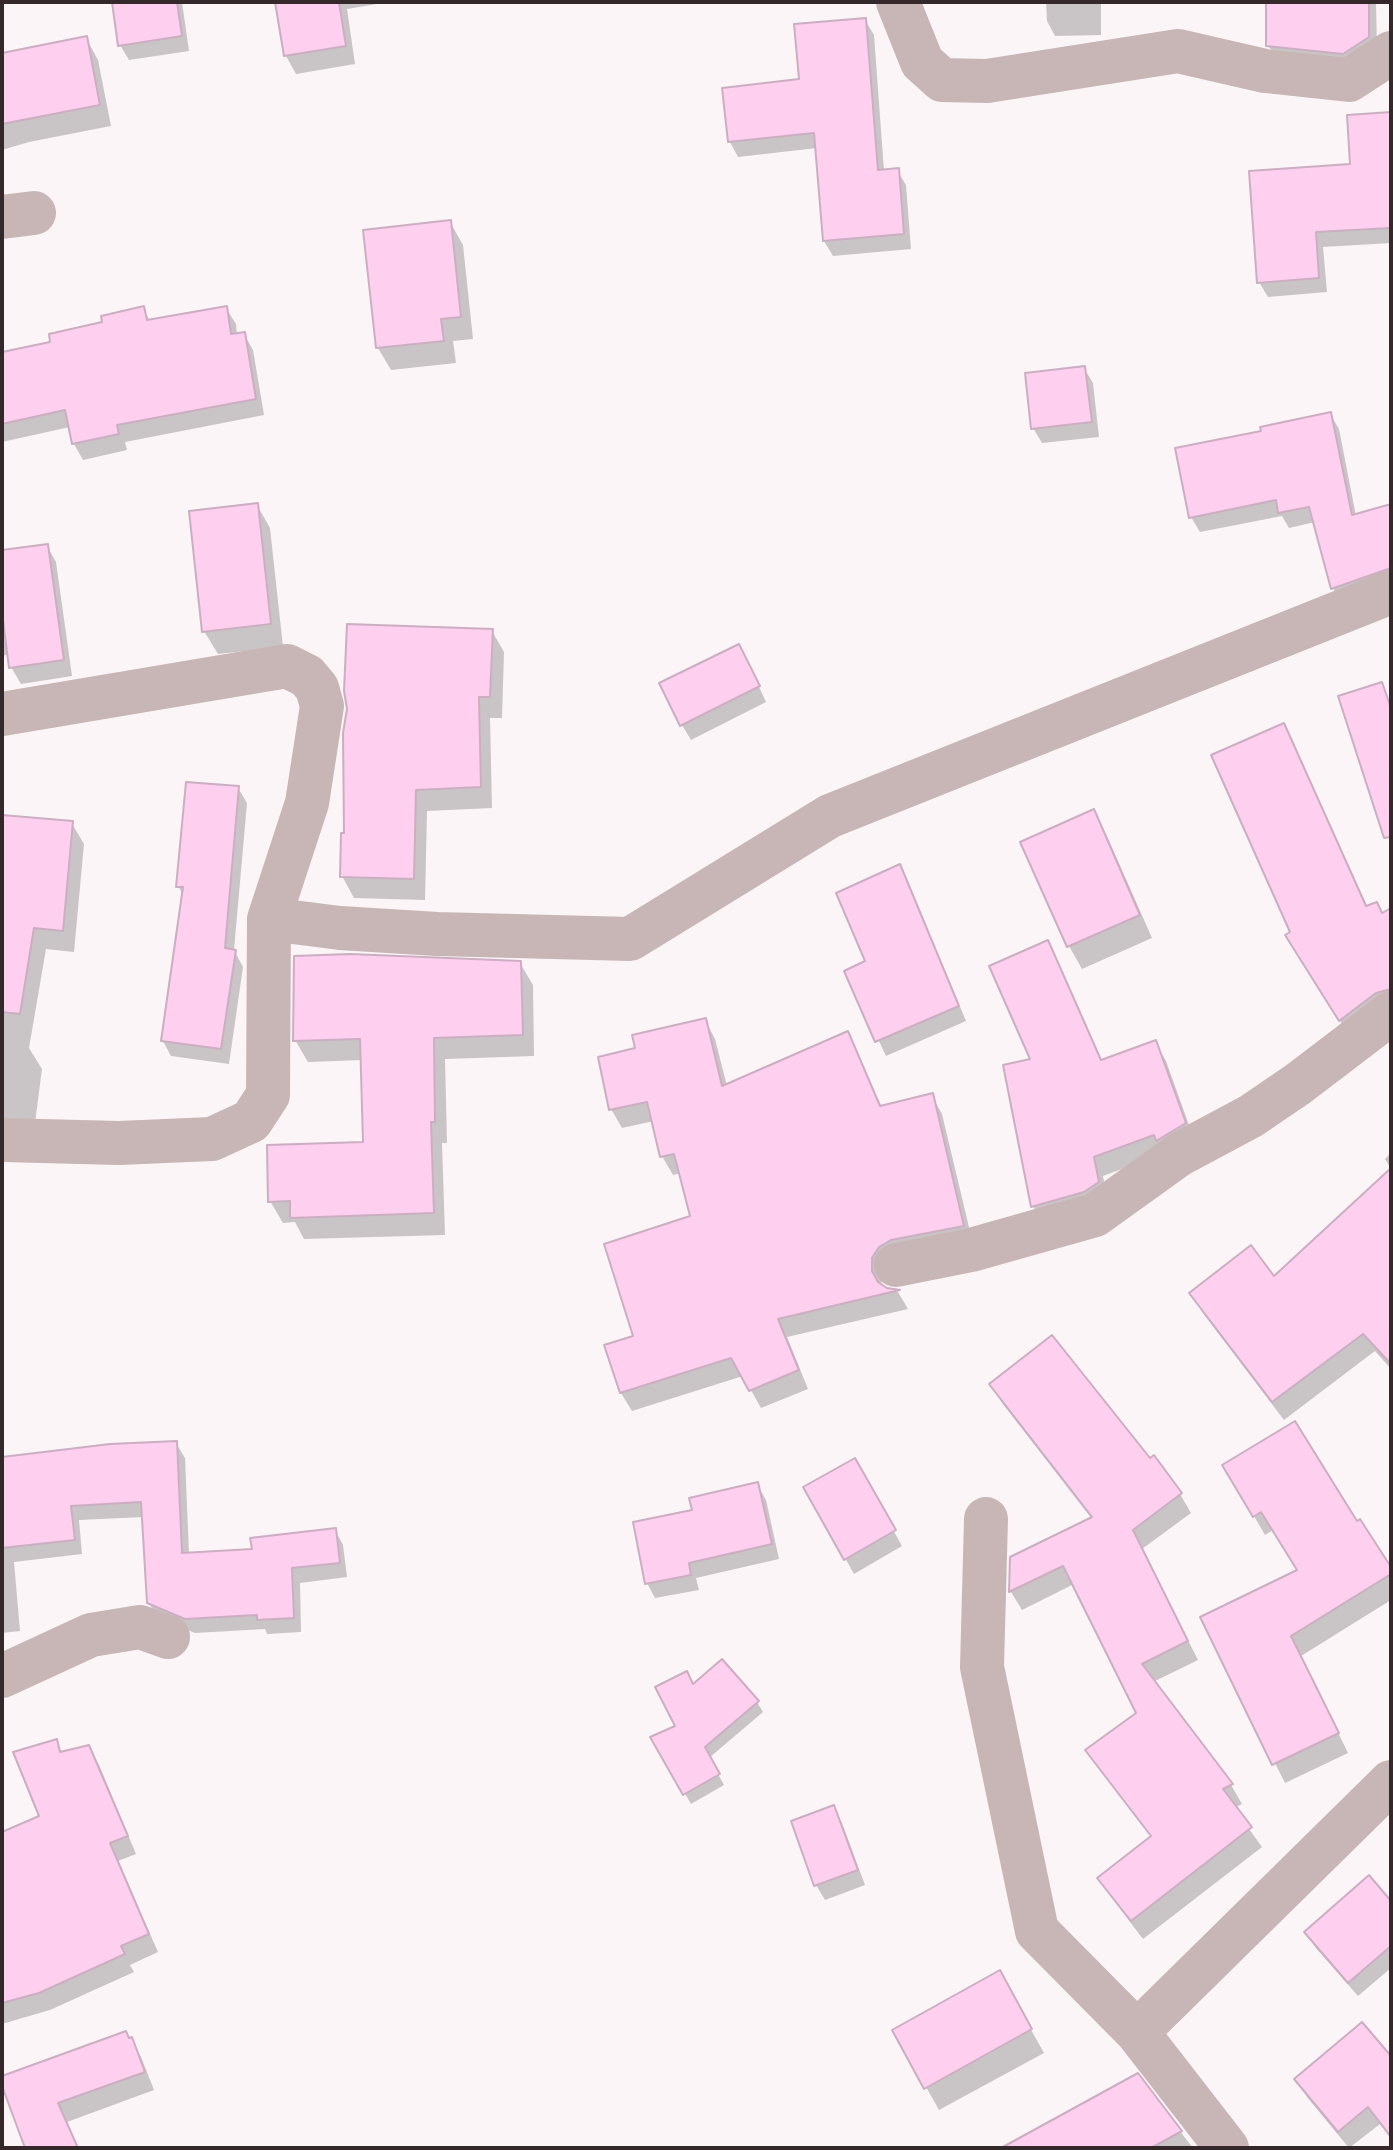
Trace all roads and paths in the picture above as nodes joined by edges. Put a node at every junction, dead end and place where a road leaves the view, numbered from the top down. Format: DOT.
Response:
graph roads {
  1 [pos="898,2"];
  2 [pos="1391,53"];
  3 [pos="1391,592"];
  4 [pos="2,714"];
  5 [pos="269,919"];
  6 [pos="1391,1013"];
  7 [pos="2,1140"];
  8 [pos="896,1265"];
  9 [pos="986,1519"];
  10 [pos="168,1637"];
  11 [pos="2,1676"];
  12 [pos="1391,1782"];
  13 [pos="1137,2032"];
  14 [pos="1227,2148"];
  1 -- 2 [label="street"];
  3 -- 5 [label="street"];
  4 -- 5 [label="street"];
  5 -- 7 [label="street"];
  6 -- 8 [label="street"];
  9 -- 13 [label="street"];
  10 -- 11 [label="street"];
  12 -- 13 [label="street"];
  13 -- 14 [label="street"];
}
